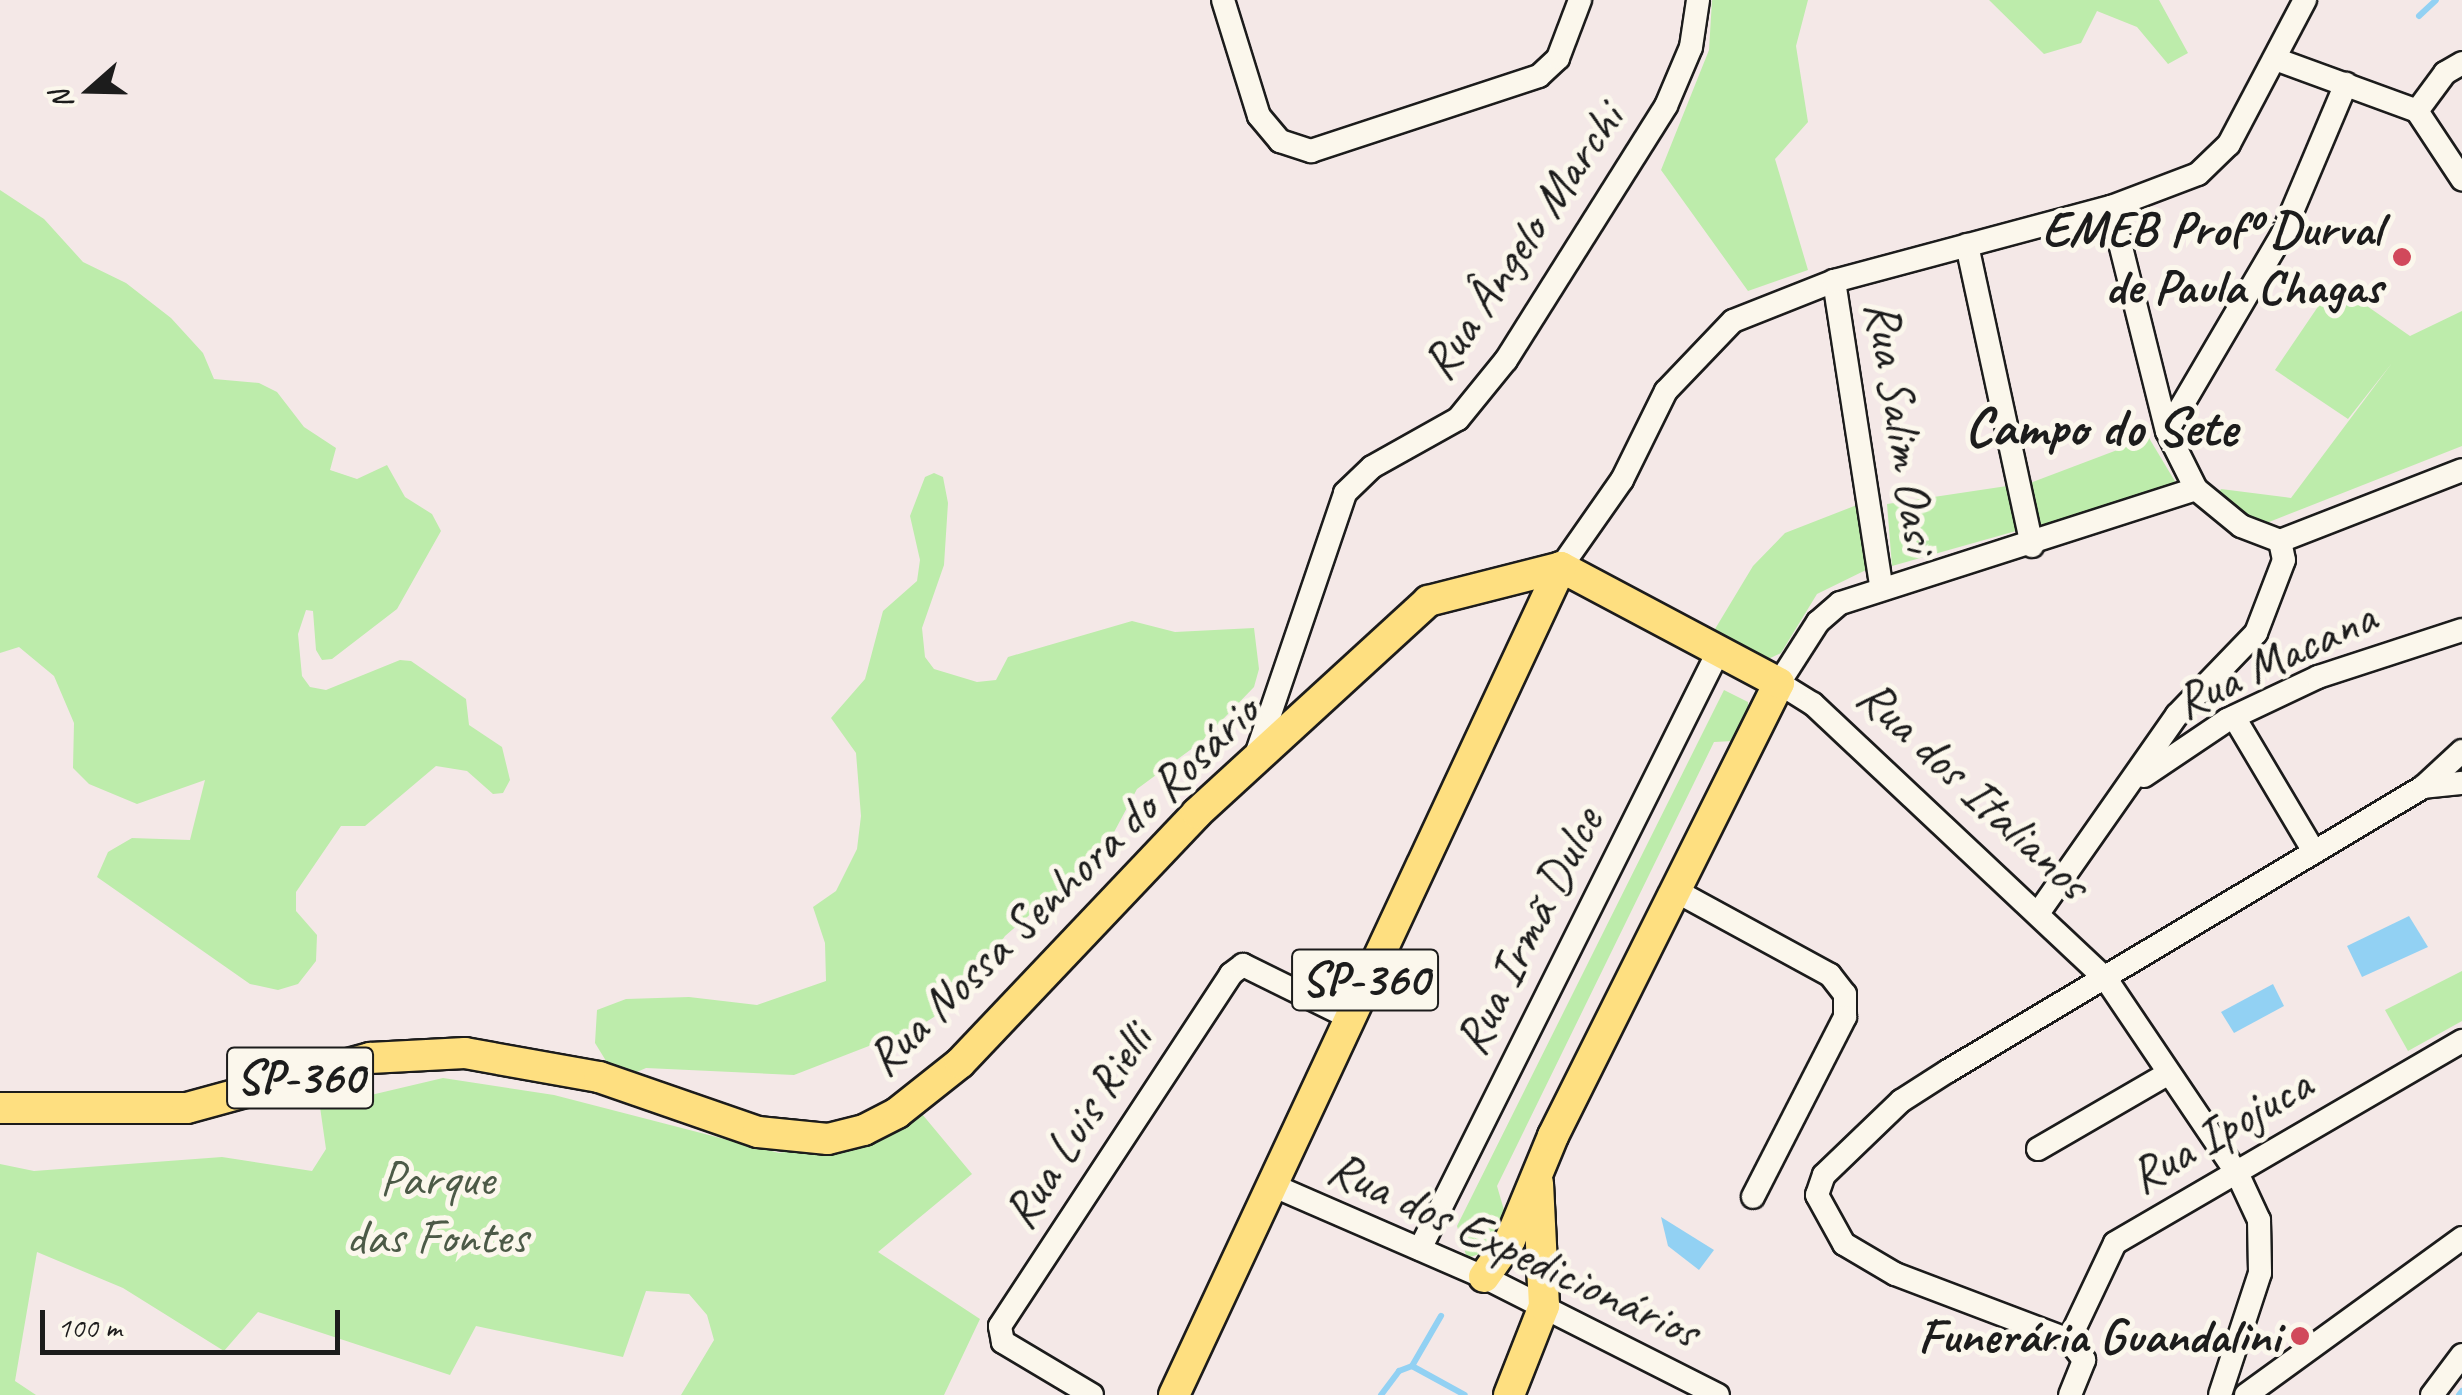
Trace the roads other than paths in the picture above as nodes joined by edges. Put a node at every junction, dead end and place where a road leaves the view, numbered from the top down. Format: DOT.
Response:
graph roads {
  1 [pos="1223,0"];
  2 [pos="1580,0"];
  3 [pos="1698,0"];
  4 [pos="2305,0"];
  5 [pos="2278,60"];
  6 [pos="2462,63"];
  7 [pos="2346,84"];
  8 [pos="2417,111"];
  9 [pos="2462,179"];
  10 [pos="2111,207"];
  11 [pos="1967,245"];
  12 [pos="1834,282"];
  13 [pos="2167,431"];
  14 [pos="2462,470"];
  15 [pos="2196,489"];
  16 [pos="2280,541"];
  17 [pos="2032,546"];
  18 [pos="1562,568"];
  19 [pos="1881,585"];
  20 [pos="2462,630"];
  21 [pos="1717,654"];
  22 [pos="1779,683"];
  23 [pos="2234,717"];
  24 [pos="2462,751"];
  25 [pos="1254,762"];
  26 [pos="2132,784"];
  27 [pos="2462,784"];
  28 [pos="2424,787"];
  29 [pos="2314,852"];
  30 [pos="1676,891"];
  31 [pos="2038,912"];
  32 [pos="2106,979"];
  33 [pos="1348,1017"];
  34 [pos="2462,1041"];
  35 [pos="2169,1073"];
  36 [pos="0,1108"];
  37 [pos="2038,1149"];
  38 [pos="1538,1175"];
  39 [pos="2238,1175"];
  40 [pos="1272,1185"];
  41 [pos="1753,1196"];
  42 [pos="2462,1238"];
  43 [pos="1420,1249"];
  44 [pos="1484,1277"];
  45 [pos="1544,1306"];
  46 [pos="2069,1340"];
  47 [pos="2462,1355"];
  48 [pos="1092,1395"];
  49 [pos="1174,1395"];
  50 [pos="1509,1395"];
  51 [pos="1718,1395"];
  52 [pos="2070,1395"];
  53 [pos="2220,1395"];
  54 [pos="2246,1395"];
  55 [pos="2432,1395"];
  1 -- 2 [label="street"];
  3 -- 25 [label="street, Rua Ângelo Marchi"];
  4 -- 5 [label="street"];
  5 -- 7 [label="street"];
  5 -- 10 [label="street"];
  6 -- 8 [label="street"];
  7 -- 8 [label="street"];
  7 -- 13 [label="street"];
  8 -- 9 [label="street"];
  10 -- 11 [label="street"];
  10 -- 13 [label="street"];
  11 -- 12 [label="street"];
  11 -- 17 [label="street"];
  12 -- 18 [label="street"];
  12 -- 19 [label="street, Rua Salim Oasi"];
  13 -- 15 [label="street"];
  14 -- 16 [label="street"];
  15 -- 16 [label="street"];
  15 -- 17 [label="street"];
  16 -- 26 [label="street"];
  17 -- 19 [label="street"];
  18 -- 21 [label="main road, Rua dos Italianos"];
  18 -- 25 [label="main road, Rua Nossa Senhora do Rosário / SP-360"];
  18 -- 33 [label="main road, SP-360"];
  19 -- 22 [label="street"];
  20 -- 23 [label="street, Rua Macana"];
  21 -- 22 [label="main road, Rua dos Italianos"];
  21 -- 43 [label="street, Rua Irmã Dulce"];
  22 -- 30 [label="main road"];
  22 -- 31 [label="street, Rua dos Italianos"];
  23 -- 26 [label="street, Rua Macana"];
  23 -- 29 [label="street"];
  24 -- 28 [label="street"];
  25 -- 36 [label="main road, Rua Nossa Senhora do Rosário / SP-360"];
  26 -- 31 [label="street"];
  27 -- 28 [label="street"];
  28 -- 29 [label="street"];
  29 -- 32 [label="street"];
  30 -- 38 [label="main road"];
  30 -- 41 [label="street"];
  31 -- 32 [label="street, Rua dos Italianos"];
  32 -- 35 [label="street, Rua dos Italianos"];
  32 -- 46 [label="street"];
  33 -- 40 [label="main road, SP-360"];
  33 -- 48 [label="street, Rua Luis Rielli"];
  34 -- 39 [label="street, Rua Ipojuca"];
  35 -- 37 [label="street"];
  35 -- 39 [label="street, Rua dos Italianos"];
  38 -- 44 [label="main road"];
  38 -- 45 [label="main road"];
  39 -- 46 [label="street, Rua Ipojuca"];
  39 -- 53 [label="street, Rua dos Italianos"];
  40 -- 43 [label="street, Rua dos Expedicionários"];
  40 -- 49 [label="main road, SP-360"];
  42 -- 54 [label="street"];
  43 -- 44 [label="street, Rua dos Expedicionários"];
  44 -- 45 [label="street, Rua dos Expedicionários"];
  45 -- 50 [label="main road"];
  45 -- 51 [label="street, Rua dos Expedicionários"];
  46 -- 52 [label="street"];
  47 -- 55 [label="street"];
}
